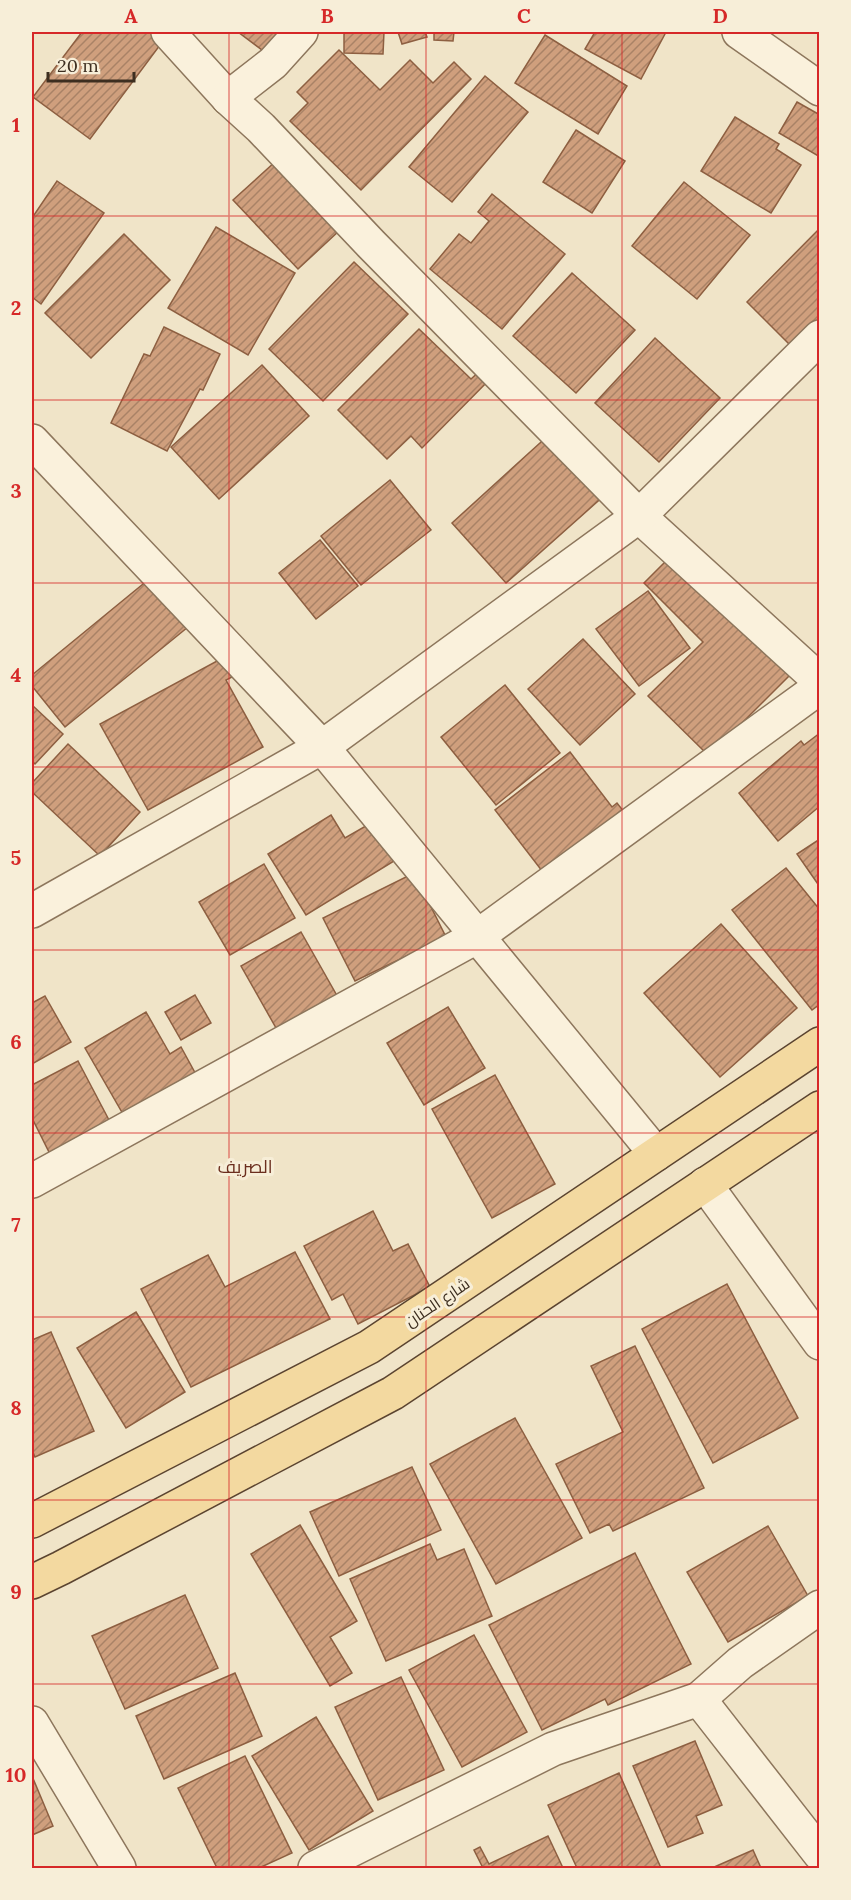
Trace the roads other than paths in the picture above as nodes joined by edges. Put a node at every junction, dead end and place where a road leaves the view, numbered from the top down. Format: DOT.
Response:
graph roads {
  1 [pos="168,32"];
  2 [pos="301,32"];
  3 [pos="740,32"];
  4 [pos="819,89"];
  5 [pos="228,98"];
  6 [pos="819,337"];
  7 [pos="32,441"];
  8 [pos="639,516"];
  9 [pos="819,681"];
  10 [pos="819,687"];
  11 [pos="322,747"];
  12 [pos="32,911"];
  13 [pos="478,936"];
  14 [pos="819,1044"];
  15 [pos="819,1108"];
  16 [pos="656,1154"];
  17 [pos="32,1181"];
  18 [pos="705,1184"];
  19 [pos="819,1343"];
  20 [pos="32,1521"];
  21 [pos="32,1582"];
  22 [pos="819,1607"];
  23 [pos="699,1699"];
  24 [pos="32,1723"];
  25 [pos="819,1854"];
  26 [pos="119,1869"];
  27 [pos="315,1869"];
  1 -- 5 [label="street"];
  2 -- 5 [label="street"];
  3 -- 4 [label="street"];
  5 -- 8 [label="street"];
  6 -- 8 [label="street"];
  7 -- 11 [label="street"];
  8 -- 9 [label="street"];
  8 -- 11 [label="street"];
  10 -- 13 [label="street"];
  11 -- 12 [label="street"];
  11 -- 13 [label="street"];
  13 -- 16 [label="street"];
  13 -- 17 [label="street"];
  14 -- 16 [label="main road, شارع الحنان"];
  15 -- 18 [label="main road"];
  16 -- 20 [label="main road, شارع الحنان"];
  18 -- 19 [label="street"];
  18 -- 21 [label="main road"];
  22 -- 23 [label="street"];
  23 -- 25 [label="street"];
  23 -- 27 [label="street"];
  24 -- 26 [label="street"];
}
